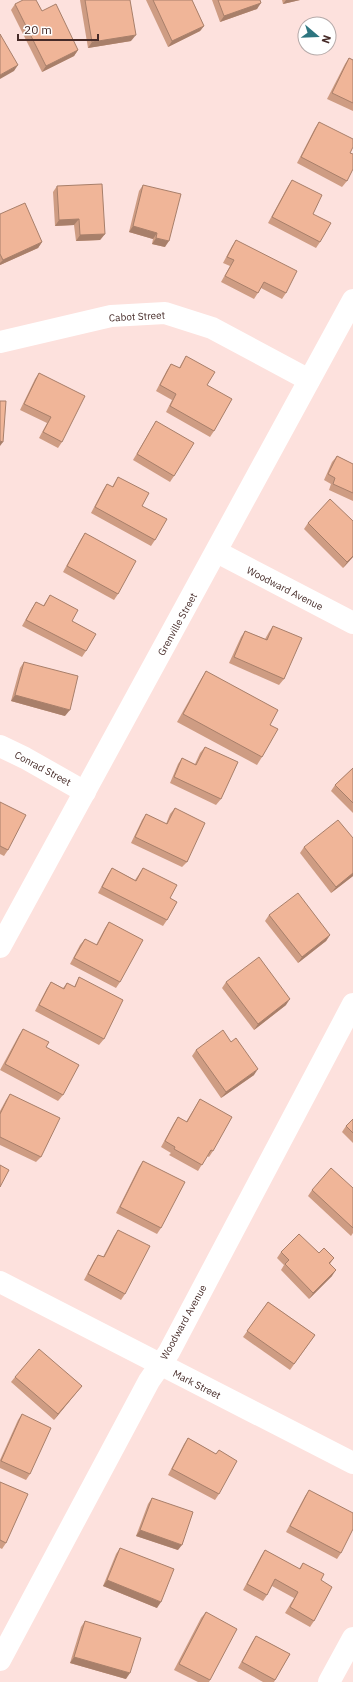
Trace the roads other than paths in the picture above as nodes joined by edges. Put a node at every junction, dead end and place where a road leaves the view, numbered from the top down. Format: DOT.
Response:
graph roads {
  1 [pos="353,300"];
  2 [pos="0,342"];
  3 [pos="308,380"];
  4 [pos="217,552"];
  5 [pos="353,623"];
  6 [pos="0,746"];
  7 [pos="85,792"];
  8 [pos="0,947"];
  9 [pos="353,1004"];
  10 [pos="0,1282"];
  11 [pos="159,1365"];
  12 [pos="353,1463"];
  13 [pos="353,1638"];
  14 [pos="0,1660"];
  15 [pos="329,1682"];
  1 -- 3 [label="street, Grenville Street"];
  2 -- 3 [label="street, Cabot Street"];
  3 -- 4 [label="street, Grenville Street"];
  4 -- 5 [label="street, Woodward Avenue"];
  4 -- 7 [label="street, Grenville Street"];
  6 -- 7 [label="street, Conrad Street"];
  7 -- 8 [label="street, Grenville Street"];
  9 -- 11 [label="street, Woodward Avenue"];
  10 -- 11 [label="street, Mark Street"];
  11 -- 12 [label="street, Mark Street"];
  11 -- 14 [label="street, Woodward Avenue"];
  13 -- 15 [label="street"];
}
